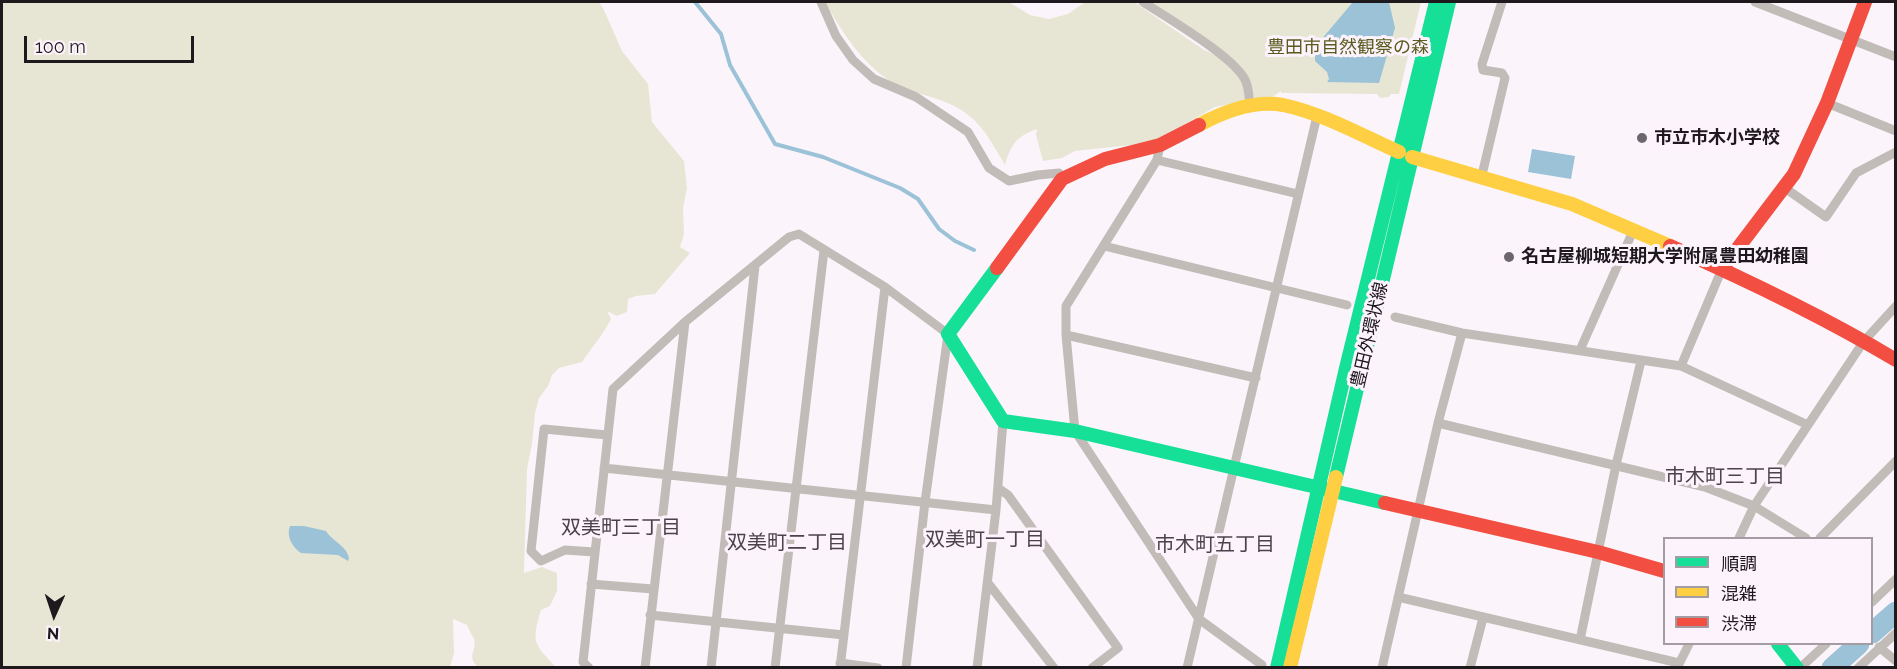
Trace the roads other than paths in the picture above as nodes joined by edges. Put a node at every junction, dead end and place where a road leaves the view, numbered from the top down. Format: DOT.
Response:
graph roads {
  1 [pos="821,2"];
  2 [pos="1143,2"];
  3 [pos="1436,2"];
  4 [pos="1449,2"];
  5 [pos="1502,2"];
  6 [pos="1755,2"];
  7 [pos="1783,2"];
  8 [pos="1864,2"];
  9 [pos="1779,12"];
  10 [pos="1851,38"];
  11 [pos="1896,57"];
  12 [pos="1827,103"];
  13 [pos="1250,106"];
  14 [pos="1317,116"];
  15 [pos="1896,131"];
  16 [pos="1160,144"];
  17 [pos="1896,152"];
  18 [pos="1406,155"];
  19 [pos="1157,160"];
  20 [pos="1062,179"];
  21 [pos="1481,179"];
  22 [pos="1785,188"];
  23 [pos="1298,194"];
  24 [pos="1634,231"];
  25 [pos="1104,246"];
  26 [pos="824,250"];
  27 [pos="755,266"];
  28 [pos="1722,269"];
  29 [pos="885,287"];
  30 [pos="1275,288"];
  31 [pos="1347,304"];
  32 [pos="1896,306"];
  33 [pos="1395,317"];
  34 [pos="685,322"];
  35 [pos="1462,333"];
  36 [pos="948,334"];
  37 [pos="1066,335"];
  38 [pos="1864,341"];
  39 [pos="1580,350"];
  40 [pos="1896,360"];
  41 [pos="1641,361"];
  42 [pos="1681,366"];
  43 [pos="1256,378"];
  44 [pos="1003,421"];
  45 [pos="1438,423"];
  46 [pos="1808,425"];
  47 [pos="1075,431"];
  48 [pos="607,435"];
  49 [pos="1896,461"];
  50 [pos="1616,465"];
  51 [pos="604,468"];
  52 [pos="1236,469"];
  53 [pos="666,474"];
  54 [pos="730,481"];
  55 [pos="795,488"];
  56 [pos="998,488"];
  57 [pos="1326,489"];
  58 [pos="859,494"];
  59 [pos="925,502"];
  60 [pos="1754,506"];
  61 [pos="996,510"];
  62 [pos="1418,512"];
  63 [pos="1738,537"];
  64 [pos="1804,537"];
  65 [pos="1821,537"];
  66 [pos="594,552"];
  67 [pos="1598,552"];
  68 [pos="1663,570"];
  69 [pos="1896,579"];
  70 [pos="988,583"];
  71 [pos="591,584"];
  72 [pos="653,589"];
  73 [pos="1398,597"];
  74 [pos="1873,598"];
  75 [pos="650,615"];
  76 [pos="1483,618"];
  77 [pos="1199,620"];
  78 [pos="716,622"];
  79 [pos="779,629"];
  80 [pos="1896,633"];
  81 [pos="844,635"];
  82 [pos="1580,640"];
  83 [pos="1688,645"];
  84 [pos="1779,645"];
  85 [pos="1825,645"];
  86 [pos="1879,647"];
  87 [pos="1896,661"];
  88 [pos="840,665"];
  89 [pos="1262,665"];
  90 [pos="1678,665"];
  91 [pos="590,668"];
  92 [pos="645,668"];
  93 [pos="711,668"];
  94 [pos="775,668"];
  95 [pos="878,668"];
  96 [pos="906,668"];
  97 [pos="978,668"];
  98 [pos="1054,668"];
  99 [pos="1092,668"];
  100 [pos="1187,668"];
  101 [pos="1277,668"];
  102 [pos="1290,668"];
  103 [pos="1382,668"];
  104 [pos="1470,668"];
  105 [pos="1798,668"];
  106 [pos="1858,668"];
  1 -- 20 [label="street"];
  2 -- 13 [label="street"];
  3 -- 18 [label="street, 豊田外環状線"];
  4 -- 18 [label="street, 豊田外環状線"];
  5 -- 21 [label="street"];
  6 -- 9 [label="street"];
  7 -- 9 [label="street"];
  8 -- 10 [label="street"];
  9 -- 10 [label="street"];
  10 -- 11 [label="street"];
  10 -- 12 [label="street"];
  12 -- 15 [label="street"];
  12 -- 22 [label="street"];
  13 -- 14 [label="street"];
  13 -- 16 [label="street"];
  14 -- 18 [label="street"];
  14 -- 23 [label="street"];
  16 -- 19 [label="street"];
  16 -- 20 [label="street"];
  17 -- 22 [label="street"];
  18 -- 21 [label="street"];
  18 -- 57 [label="street, 豊田外環状線"];
  19 -- 23 [label="street"];
  19 -- 25 [label="street"];
  20 -- 36 [label="street"];
  21 -- 24 [label="street"];
  22 -- 28 [label="street"];
  23 -- 30 [label="street"];
  24 -- 28 [label="street"];
  24 -- 39 [label="street"];
  25 -- 30 [label="street"];
  25 -- 37 [label="street"];
  26 -- 27 [label="street"];
  26 -- 29 [label="street"];
  26 -- 55 [label="street"];
  27 -- 34 [label="street"];
  27 -- 54 [label="street"];
  28 -- 38 [label="street"];
  28 -- 42 [label="street"];
  29 -- 36 [label="street"];
  29 -- 58 [label="street"];
  30 -- 31 [label="street"];
  30 -- 43 [label="street"];
  32 -- 38 [label="street"];
  33 -- 35 [label="street"];
  34 -- 48 [label="street"];
  34 -- 53 [label="street"];
  35 -- 39 [label="street"];
  35 -- 45 [label="street"];
  36 -- 44 [label="street"];
  36 -- 59 [label="street"];
  37 -- 43 [label="street"];
  37 -- 47 [label="street"];
  38 -- 40 [label="street"];
  38 -- 46 [label="street"];
  39 -- 41 [label="street"];
  41 -- 42 [label="street"];
  41 -- 50 [label="street"];
  42 -- 46 [label="street"];
  43 -- 52 [label="street"];
  44 -- 47 [label="street"];
  44 -- 56 [label="street"];
  45 -- 50 [label="street"];
  45 -- 62 [label="street"];
  46 -- 60 [label="street"];
  47 -- 52 [label="street"];
  47 -- 77 [label="street"];
  48 -- 51 [label="street"];
  48 -- 66 [label="street"];
  49 -- 65 [label="street"];
  50 -- 60 [label="street"];
  50 -- 67 [label="street"];
  51 -- 53 [label="street"];
  51 -- 66 [label="street"];
  52 -- 57 [label="street"];
  52 -- 77 [label="street"];
  53 -- 54 [label="street"];
  53 -- 72 [label="street"];
  54 -- 55 [label="street"];
  54 -- 78 [label="street"];
  55 -- 58 [label="street"];
  55 -- 79 [label="street"];
  56 -- 61 [label="street"];
  56 -- 99 [label="street"];
  57 -- 62 [label="street"];
  57 -- 101 [label="street, 豊田外環状線"];
  57 -- 102 [label="street, 豊田外環状線"];
  58 -- 59 [label="street"];
  58 -- 81 [label="street"];
  59 -- 61 [label="street"];
  59 -- 96 [label="street"];
  60 -- 63 [label="street"];
  60 -- 64 [label="street"];
  61 -- 70 [label="street"];
  62 -- 67 [label="street"];
  62 -- 73 [label="street"];
  66 -- 71 [label="street"];
  67 -- 68 [label="street"];
  67 -- 82 [label="street"];
  69 -- 74 [label="street"];
  70 -- 97 [label="street"];
  70 -- 98 [label="street"];
  71 -- 72 [label="street"];
  71 -- 91 [label="street"];
  72 -- 75 [label="street"];
  73 -- 76 [label="street"];
  73 -- 103 [label="street"];
  75 -- 78 [label="street"];
  75 -- 92 [label="street"];
  76 -- 82 [label="street"];
  76 -- 104 [label="street"];
  77 -- 89 [label="street"];
  77 -- 100 [label="street"];
  78 -- 79 [label="street"];
  78 -- 93 [label="street"];
  79 -- 81 [label="street"];
  79 -- 94 [label="street"];
  80 -- 86 [label="street"];
  81 -- 88 [label="street"];
  82 -- 90 [label="street"];
  83 -- 90 [label="street"];
  84 -- 105 [label="street"];
  85 -- 105 [label="street"];
  86 -- 87 [label="street"];
  86 -- 106 [label="street"];
  88 -- 95 [label="street"];
}
